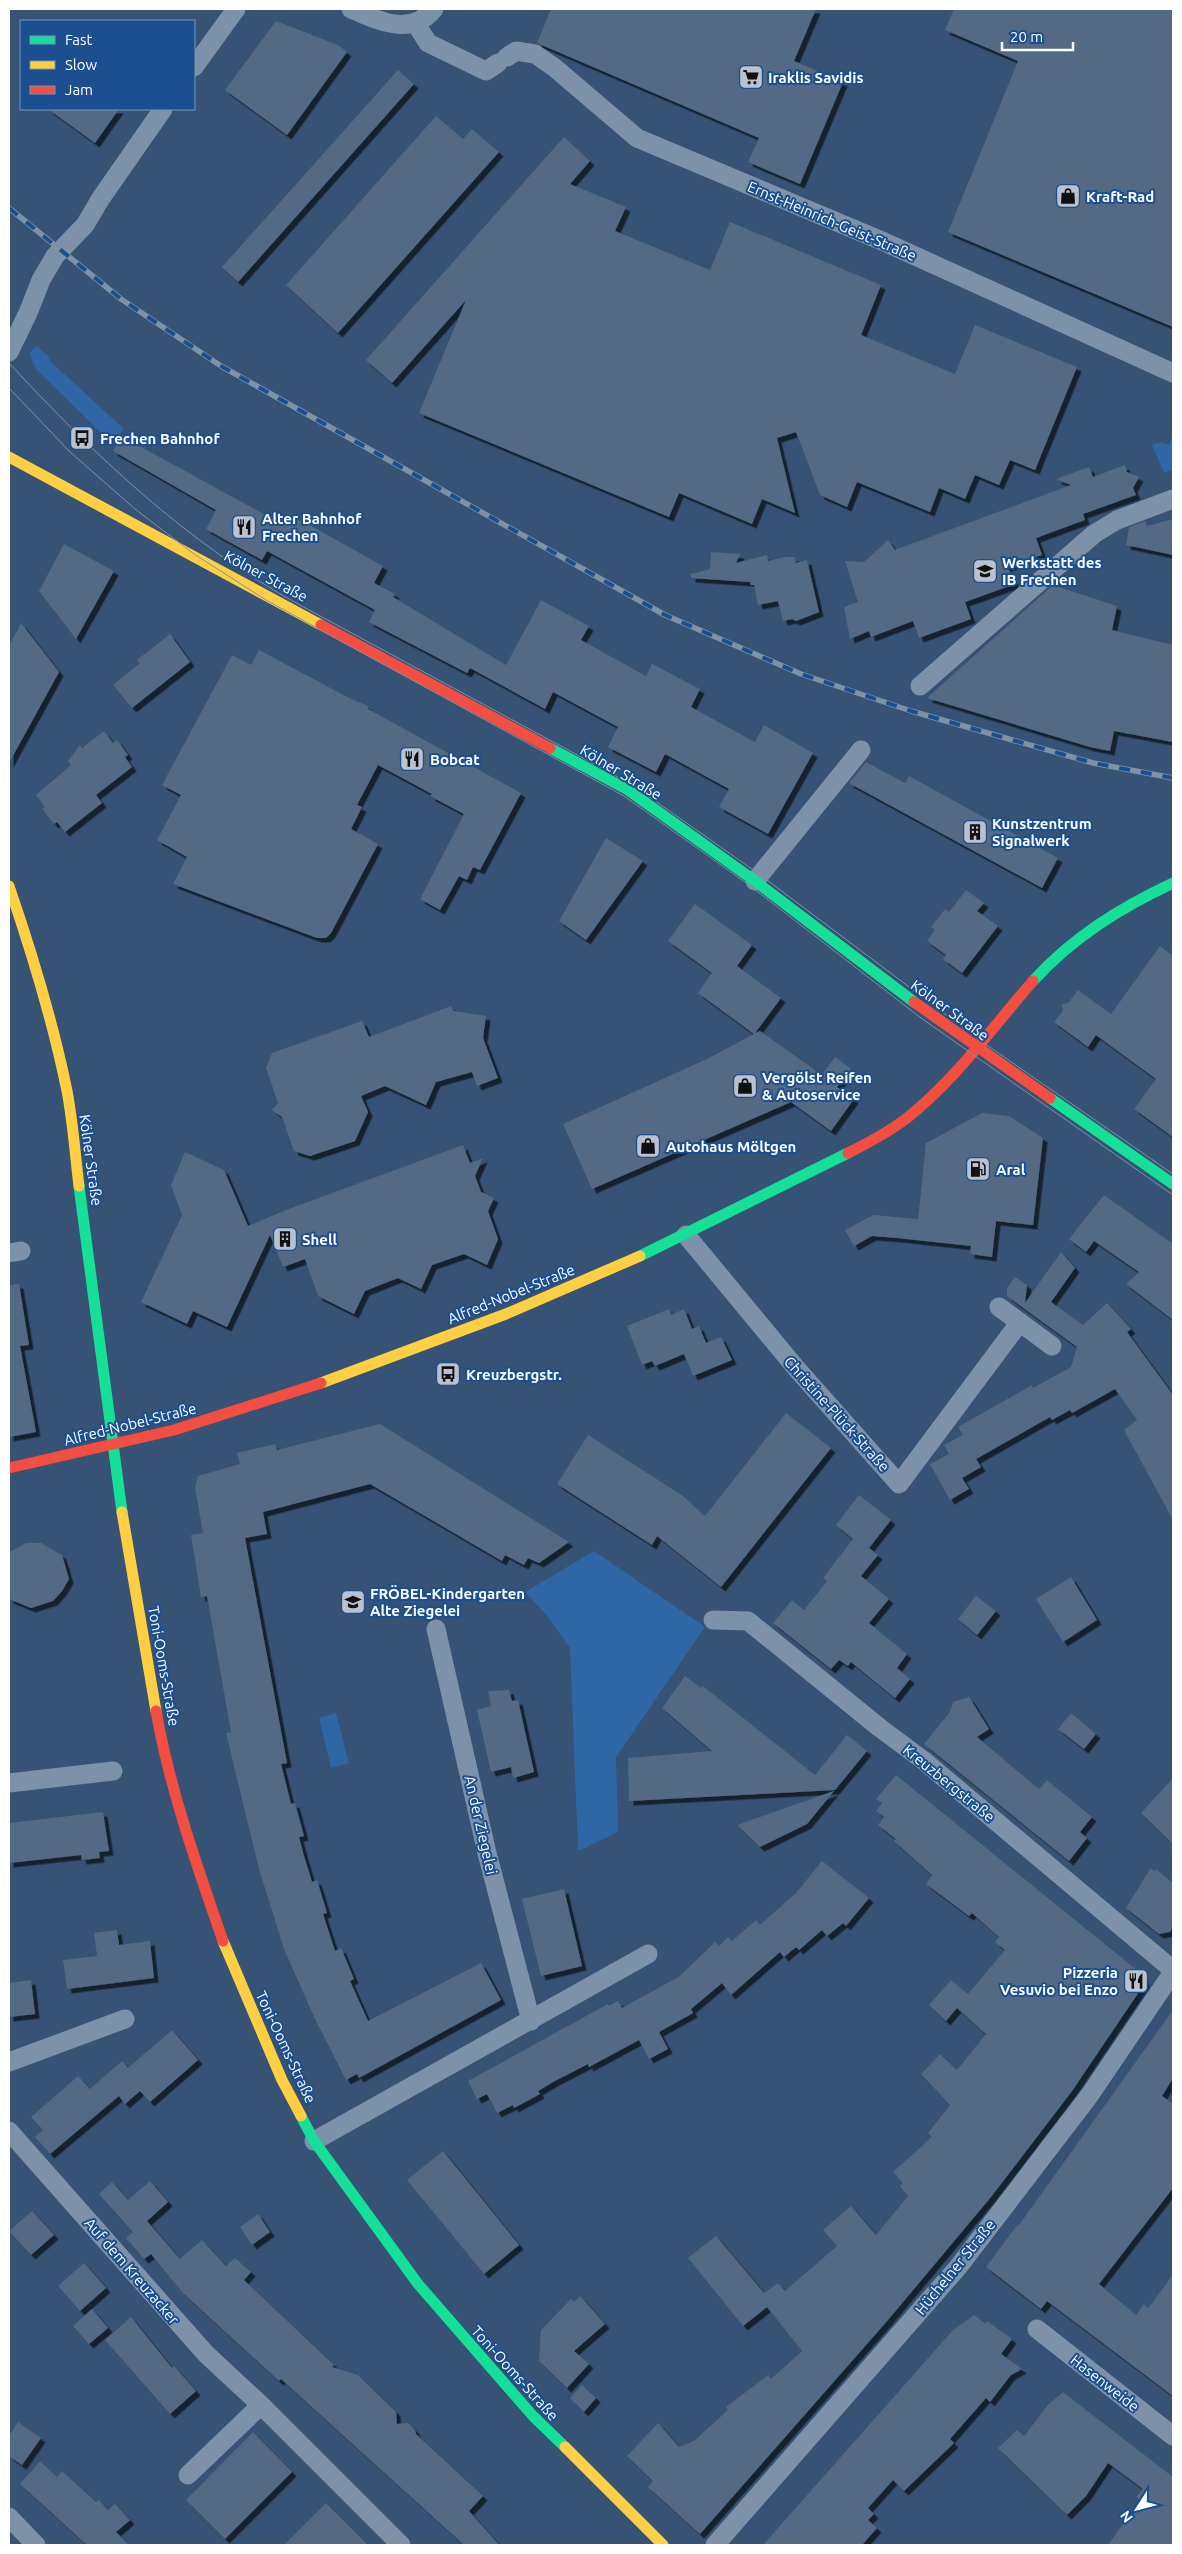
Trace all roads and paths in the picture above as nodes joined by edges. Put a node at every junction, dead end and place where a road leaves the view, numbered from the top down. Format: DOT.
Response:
graph roads {
  1 [pos="236,9"];
  2 [pos="351,9"];
  3 [pos="434,9"];
  4 [pos="416,24"];
  5 [pos="195,66"];
  6 [pos="162,110"];
  7 [pos="9,352"];
  8 [pos="1173,373"];
  9 [pos="9,457"];
  10 [pos="1173,499"];
  11 [pos="920,686"];
  12 [pos="861,750"];
  13 [pos="755,881"];
  14 [pos="1173,883"];
  15 [pos="9,886"];
  16 [pos="976,1047"];
  17 [pos="1173,1184"];
  18 [pos="686,1235"];
  19 [pos="999,1307"];
  20 [pos="1020,1322"];
  21 [pos="1052,1346"];
  22 [pos="114,1445"];
  23 [pos="9,1468"];
  24 [pos="713,1620"];
  25 [pos="436,1628"];
  26 [pos="113,1771"];
  27 [pos="9,1782"];
  28 [pos="648,1954"];
  29 [pos="1173,1971"];
  30 [pos="125,2018"];
  31 [pos="531,2021"];
  32 [pos="9,2062"];
  33 [pos="9,2131"];
  34 [pos="314,2141"];
  35 [pos="1037,2329"];
  36 [pos="261,2405"];
  37 [pos="1173,2436"];
  38 [pos="188,2475"];
  39 [pos="9,2517"];
  40 [pos="36,2545"];
  41 [pos="401,2545"];
  42 [pos="663,2545"];
  43 [pos="715,2545"];
  1 -- 5 [label="street"];
  2 -- 4 [label="street"];
  3 -- 4 [label="street"];
  4 -- 8 [label="street, Ernst-Heinrich-Geist-Straße"];
  6 -- 7 [label="street"];
  9 -- 13 [label="street, Kölner Straße"];
  10 -- 11 [label="street"];
  12 -- 13 [label="street"];
  13 -- 16 [label="street, Kölner Straße"];
  14 -- 16 [label="street, Alfred-Nobel-Straße"];
  15 -- 22 [label="street, Kölner Straße"];
  16 -- 17 [label="street, Kölner Straße"];
  16 -- 18 [label="street, Alfred-Nobel-Straße"];
  18 -- 20 [label="street, Christine-Plück-Straße"];
  18 -- 22 [label="street, Alfred-Nobel-Straße"];
  19 -- 20 [label="street"];
  20 -- 21 [label="street"];
  22 -- 23 [label="street, Alfred-Nobel-Straße"];
  22 -- 34 [label="street, Toni-Ooms-Straße"];
  24 -- 29 [label="street, Kreuzbergstraße"];
  25 -- 31 [label="street, An der Ziegelei"];
  26 -- 27 [label="street"];
  28 -- 31 [label="street"];
  29 -- 43 [label="street, Hüchelner Straße"];
  30 -- 32 [label="street"];
  31 -- 34 [label="street"];
  33 -- 36 [label="street, Auf dem Kreuzacker"];
  34 -- 42 [label="street, Toni-Ooms-Straße"];
  35 -- 37 [label="street, Hasenweide"];
  36 -- 38 [label="street"];
  36 -- 41 [label="street, Auf dem Kreuzacker"];
  39 -- 40 [label="street"];
}
